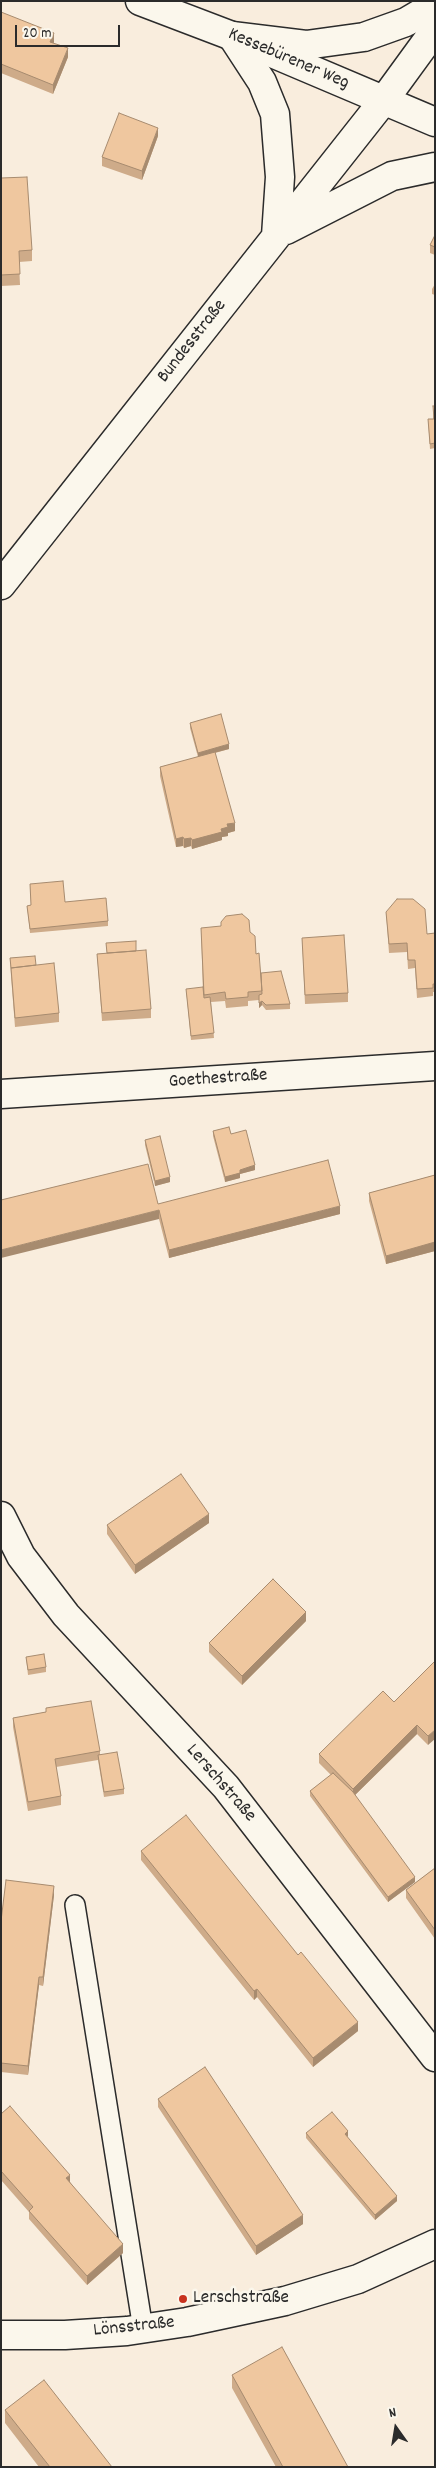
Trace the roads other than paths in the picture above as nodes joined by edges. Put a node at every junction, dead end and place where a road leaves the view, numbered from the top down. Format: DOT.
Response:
graph roads {
  1 [pos="140,1"];
  2 [pos="435,5"];
  3 [pos="435,30"];
  4 [pos="232,36"];
  5 [pos="384,100"];
  6 [pos="435,122"];
  7 [pos="435,167"];
  8 [pos="276,236"];
  9 [pos="1,585"];
  10 [pos="435,1066"];
  11 [pos="1,1094"];
  12 [pos="1,1516"];
  13 [pos="76,1905"];
  14 [pos="435,2057"];
  15 [pos="435,2244"];
  16 [pos="143,2329"];
  17 [pos="1,2334"];
  1 -- 4 [label="main road, Kessebürener Weg"];
  2 -- 4 [label="main road"];
  3 -- 5 [label="main road, Bundesstraße"];
  4 -- 5 [label="main road, Kessebürener Weg"];
  4 -- 8 [label="main road"];
  5 -- 6 [label="main road, Kessebürener Weg"];
  5 -- 8 [label="main road, Bundesstraße"];
  7 -- 8 [label="main road"];
  8 -- 9 [label="main road, Bundesstraße"];
  10 -- 11 [label="main road, Goethestraße"];
  12 -- 14 [label="main road, Lerschstraße"];
  13 -- 16 [label="lane"];
  15 -- 16 [label="main road, Lönsstraße"];
  16 -- 17 [label="main road, Lönsstraße"];
}
